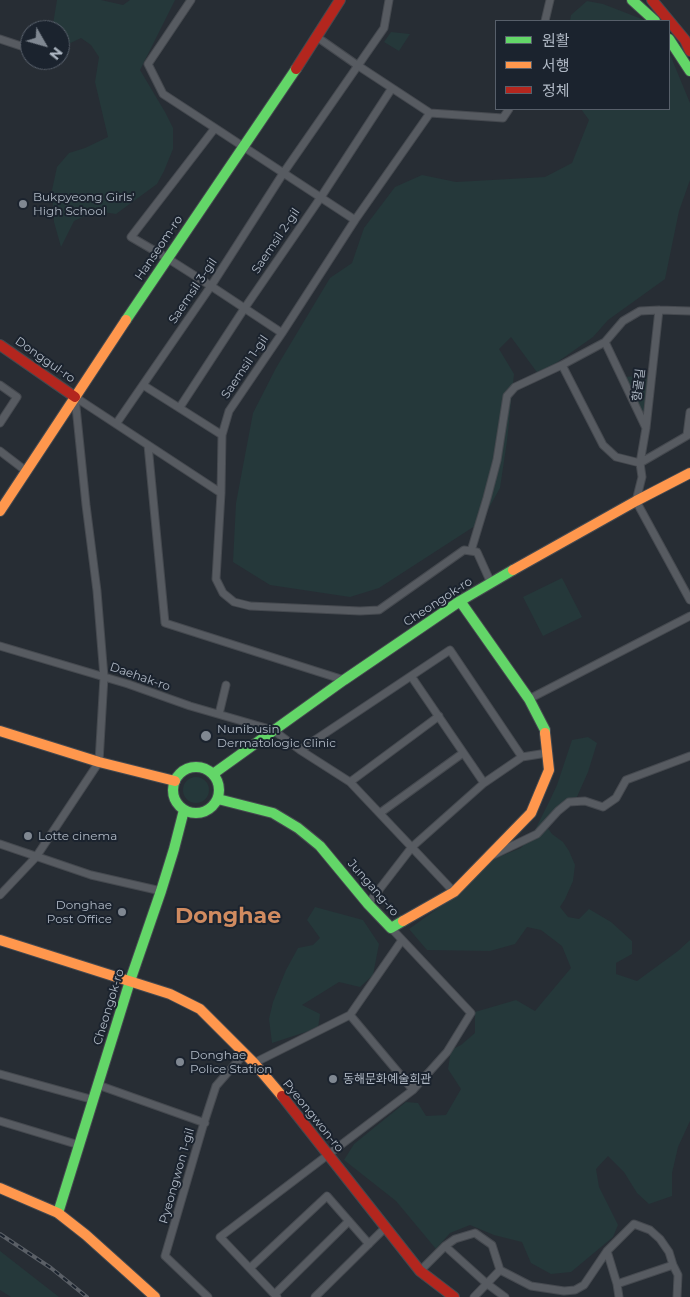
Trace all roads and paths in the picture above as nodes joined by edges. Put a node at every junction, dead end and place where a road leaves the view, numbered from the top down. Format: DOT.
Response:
graph roads {
  1 [pos="191,0"];
  2 [pos="340,0"];
  3 [pos="389,0"];
  4 [pos="550,0"];
  5 [pos="632,0"];
  6 [pos="652,0"];
  7 [pos="545,20"];
  8 [pos="654,20"];
  9 [pos="669,20"];
  10 [pos="670,21"];
  11 [pos="317,37"];
  12 [pos="0,39"];
  13 [pos="670,41"];
  14 [pos="20,46"];
  15 [pos="690,51"];
  16 [pos="357,65"];
  17 [pos="690,71"];
  18 [pos="392,88"];
  19 [pos="508,110"];
  20 [pos="430,114"];
  21 [pos="215,128"];
  22 [pos="242,146"];
  23 [pos="284,172"];
  24 [pos="321,197"];
  25 [pos="355,220"];
  26 [pos="167,258"];
  27 [pos="211,286"];
  28 [pos="244,309"];
  29 [pos="659,310"];
  30 [pos="690,311"];
  31 [pos="282,334"];
  32 [pos="605,342"];
  33 [pos="0,346"];
  34 [pos="562,365"];
  35 [pos="0,385"];
  36 [pos="143,385"];
  37 [pos="75,397"];
  38 [pos="180,407"];
  39 [pos="690,412"];
  40 [pos="0,422"];
  41 [pos="116,424"];
  42 [pos="646,428"];
  43 [pos="222,435"];
  44 [pos="689,435"];
  45 [pos="148,445"];
  46 [pos="0,451"];
  47 [pos="640,463"];
  48 [pos="26,471"];
  49 [pos="690,473"];
  50 [pos="221,493"];
  51 [pos="636,501"];
  52 [pos="0,511"];
  53 [pos="471,551"];
  54 [pos="491,582"];
  55 [pos="690,600"];
  56 [pos="460,601"];
  57 [pos="690,616"];
  58 [pos="0,646"];
  59 [pos="411,676"];
  60 [pos="104,677"];
  61 [pos="344,680"];
  62 [pos="226,685"];
  63 [pos="529,699"];
  64 [pos="220,714"];
  65 [pos="439,716"];
  66 [pos="273,730"];
  67 [pos="0,731"];
  68 [pos="300,750"];
  69 [pos="463,753"];
  70 [pos="547,753"];
  71 [pos="690,756"];
  72 [pos="522,757"];
  73 [pos="99,762"];
  74 [pos="213,774"];
  75 [pos="175,781"];
  76 [pos="350,782"];
  77 [pos="484,783"];
  78 [pos="218,799"];
  79 [pos="184,810"];
  80 [pos="380,813"];
  81 [pos="0,844"];
  82 [pos="412,847"];
  83 [pos="36,857"];
  84 [pos="487,859"];
  85 [pos="161,891"];
  86 [pos="454,892"];
  87 [pos="0,895"];
  88 [pos="368,904"];
  89 [pos="391,928"];
  90 [pos="0,940"];
  91 [pos="402,940"];
  92 [pos="130,981"];
  93 [pos="350,1015"];
  94 [pos="244,1054"];
  95 [pos="254,1064"];
  96 [pos="0,1074"];
  97 [pos="98,1085"];
  98 [pos="413,1090"];
  99 [pos="94,1100"];
  100 [pos="0,1121"];
  101 [pos="204,1123"];
  102 [pos="79,1145"];
  103 [pos="329,1155"];
  104 [pos="0,1188"];
  105 [pos="58,1212"];
  106 [pos="349,1221"];
  107 [pos="386,1226"];
  108 [pos="369,1244"];
  109 [pos="445,1246"];
  110 [pos="607,1251"];
  111 [pos="673,1265"];
  112 [pos="250,1268"];
  113 [pos="500,1270"];
  114 [pos="420,1271"];
  115 [pos="486,1283"];
  116 [pos="617,1284"];
  117 [pos="276,1296"];
  118 [pos="155,1297"];
  119 [pos="208,1297"];
  120 [pos="316,1297"];
  121 [pos="454,1297"];
  122 [pos="474,1297"];
  123 [pos="505,1297"];
  124 [pos="619,1297"];
  125 [pos="677,1297"];
  1 -- 21 [label="street"];
  2 -- 11 [label="street, Hanseom-ro"];
  3 -- 16 [label="street, Saemsil 3-gil"];
  4 -- 7 [label="street"];
  5 -- 8 [label="street"];
  6 -- 9 [label="street"];
  10 -- 15 [label="street"];
  11 -- 16 [label="street"];
  11 -- 22 [label="street, Hanseom-ro"];
  12 -- 14 [label="street"];
  13 -- 17 [label="street"];
  16 -- 18 [label="street"];
  16 -- 23 [label="street, Saemsil 3-gil"];
  18 -- 20 [label="street"];
  18 -- 24 [label="street, Saemsil 2-gil"];
  19 -- 20 [label="street"];
  20 -- 25 [label="street, Saemsil 1-gil"];
  21 -- 22 [label="street"];
  21 -- 26 [label="street"];
  22 -- 23 [label="street"];
  22 -- 26 [label="street, Hanseom-ro"];
  23 -- 24 [label="street"];
  23 -- 27 [label="street, Saemsil 3-gil"];
  24 -- 25 [label="street"];
  24 -- 28 [label="street, Saemsil 2-gil"];
  25 -- 31 [label="street, Saemsil 1-gil"];
  26 -- 27 [label="street"];
  26 -- 37 [label="street, Hanseom-ro"];
  27 -- 28 [label="street"];
  27 -- 36 [label="street, Saemsil 3-gil"];
  28 -- 31 [label="street"];
  28 -- 38 [label="street, Saemsil 2-gil"];
  29 -- 30 [label="street"];
  29 -- 32 [label="street"];
  29 -- 42 [label="street, 항골길"];
  31 -- 43 [label="street, Saemsil 1-gil"];
  32 -- 34 [label="street"];
  32 -- 42 [label="street"];
  33 -- 37 [label="street, Donggul-ro"];
  34 -- 47 [label="street"];
  34 -- 53 [label="street"];
  35 -- 40 [label="street"];
  36 -- 38 [label="street"];
  36 -- 41 [label="street, Saemsil 3-gil"];
  37 -- 41 [label="street"];
  37 -- 48 [label="street, Hanseom-ro"];
  37 -- 60 [label="street"];
  38 -- 43 [label="street"];
  39 -- 44 [label="street"];
  41 -- 45 [label="street"];
  42 -- 47 [label="street, 항골길"];
  43 -- 50 [label="street, Saemsil 1-gil"];
  44 -- 47 [label="street"];
  45 -- 50 [label="street"];
  45 -- 61 [label="street"];
  46 -- 48 [label="street"];
  47 -- 51 [label="street, 항골길"];
  48 -- 52 [label="street, Hanseom-ro"];
  49 -- 51 [label="street, Cheongok-ro"];
  50 -- 53 [label="street, Saemsil 1-gil"];
  51 -- 54 [label="street, Cheongok-ro"];
  51 -- 55 [label="street"];
  53 -- 54 [label="street"];
  54 -- 56 [label="street, Cheongok-ro"];
  56 -- 61 [label="street, Cheongok-ro"];
  56 -- 63 [label="street"];
  57 -- 63 [label="street"];
  58 -- 60 [label="street, Daehak-ro"];
  59 -- 65 [label="street"];
  59 -- 68 [label="street"];
  59 -- 72 [label="street"];
  60 -- 64 [label="street, Daehak-ro"];
  60 -- 73 [label="street"];
  61 -- 66 [label="street, Cheongok-ro"];
  62 -- 64 [label="street"];
  63 -- 70 [label="street"];
  64 -- 66 [label="street, Daehak-ro"];
  65 -- 69 [label="street"];
  65 -- 76 [label="street"];
  66 -- 68 [label="street, Daehak-ro"];
  66 -- 74 [label="street, Cheongok-ro"];
  67 -- 73 [label="street"];
  68 -- 76 [label="street, Daehak-ro"];
  69 -- 77 [label="street"];
  69 -- 80 [label="street"];
  70 -- 72 [label="street"];
  70 -- 84 [label="street, Jungang-ro"];
  71 -- 84 [label="street"];
  72 -- 77 [label="street"];
  73 -- 75 [label="street"];
  73 -- 83 [label="street"];
  74 -- 75 [label="street"];
  74 -- 78 [label="street"];
  75 -- 79 [label="street"];
  76 -- 80 [label="street, Daehak-ro"];
  77 -- 82 [label="street"];
  78 -- 79 [label="street"];
  78 -- 88 [label="street, Jungang-ro"];
  79 -- 85 [label="street, Cheongok-ro"];
  80 -- 82 [label="street, Daehak-ro"];
  81 -- 83 [label="street"];
  82 -- 86 [label="street, Daehak-ro"];
  82 -- 88 [label="street"];
  83 -- 85 [label="street"];
  83 -- 87 [label="street"];
  84 -- 86 [label="street, Jungang-ro"];
  85 -- 92 [label="street, Cheongok-ro"];
  86 -- 89 [label="street, Jungang-ro"];
  88 -- 89 [label="street, Jungang-ro"];
  89 -- 91 [label="street"];
  90 -- 92 [label="street, Pyeongwon-ro"];
  91 -- 93 [label="street"];
  91 -- 98 [label="street"];
  92 -- 94 [label="street, Pyeongwon-ro"];
  92 -- 97 [label="street, Cheongok-ro"];
  93 -- 95 [label="street"];
  93 -- 98 [label="street"];
  94 -- 95 [label="street, Pyeongwon-ro"];
  94 -- 101 [label="street, Pyeongwon 1-gil"];
  95 -- 103 [label="street, Pyeongwon-ro"];
  96 -- 99 [label="street"];
  97 -- 99 [label="street, Cheongok-ro"];
  97 -- 101 [label="street"];
  98 -- 103 [label="street"];
  99 -- 102 [label="street, Cheongok-ro"];
  100 -- 102 [label="street"];
  101 -- 119 [label="street, Pyeongwon 1-gil"];
  102 -- 105 [label="street, Cheongok-ro"];
  103 -- 107 [label="street, Pyeongwon-ro"];
  103 -- 112 [label="street"];
  104 -- 105 [label="street"];
  105 -- 118 [label="street"];
  106 -- 108 [label="street"];
  106 -- 112 [label="street"];
  106 -- 117 [label="street"];
  107 -- 108 [label="street"];
  107 -- 114 [label="street, Pyeongwon-ro"];
  108 -- 120 [label="street"];
  109 -- 113 [label="street"];
  109 -- 114 [label="street"];
  109 -- 115 [label="street"];
  110 -- 111 [label="street"];
  110 -- 113 [label="street"];
  110 -- 116 [label="street"];
  111 -- 116 [label="street"];
  111 -- 125 [label="street"];
  112 -- 117 [label="street"];
  113 -- 115 [label="street"];
  114 -- 121 [label="street, Pyeongwon-ro"];
  115 -- 122 [label="street"];
  115 -- 123 [label="street"];
  116 -- 124 [label="street"];
}
